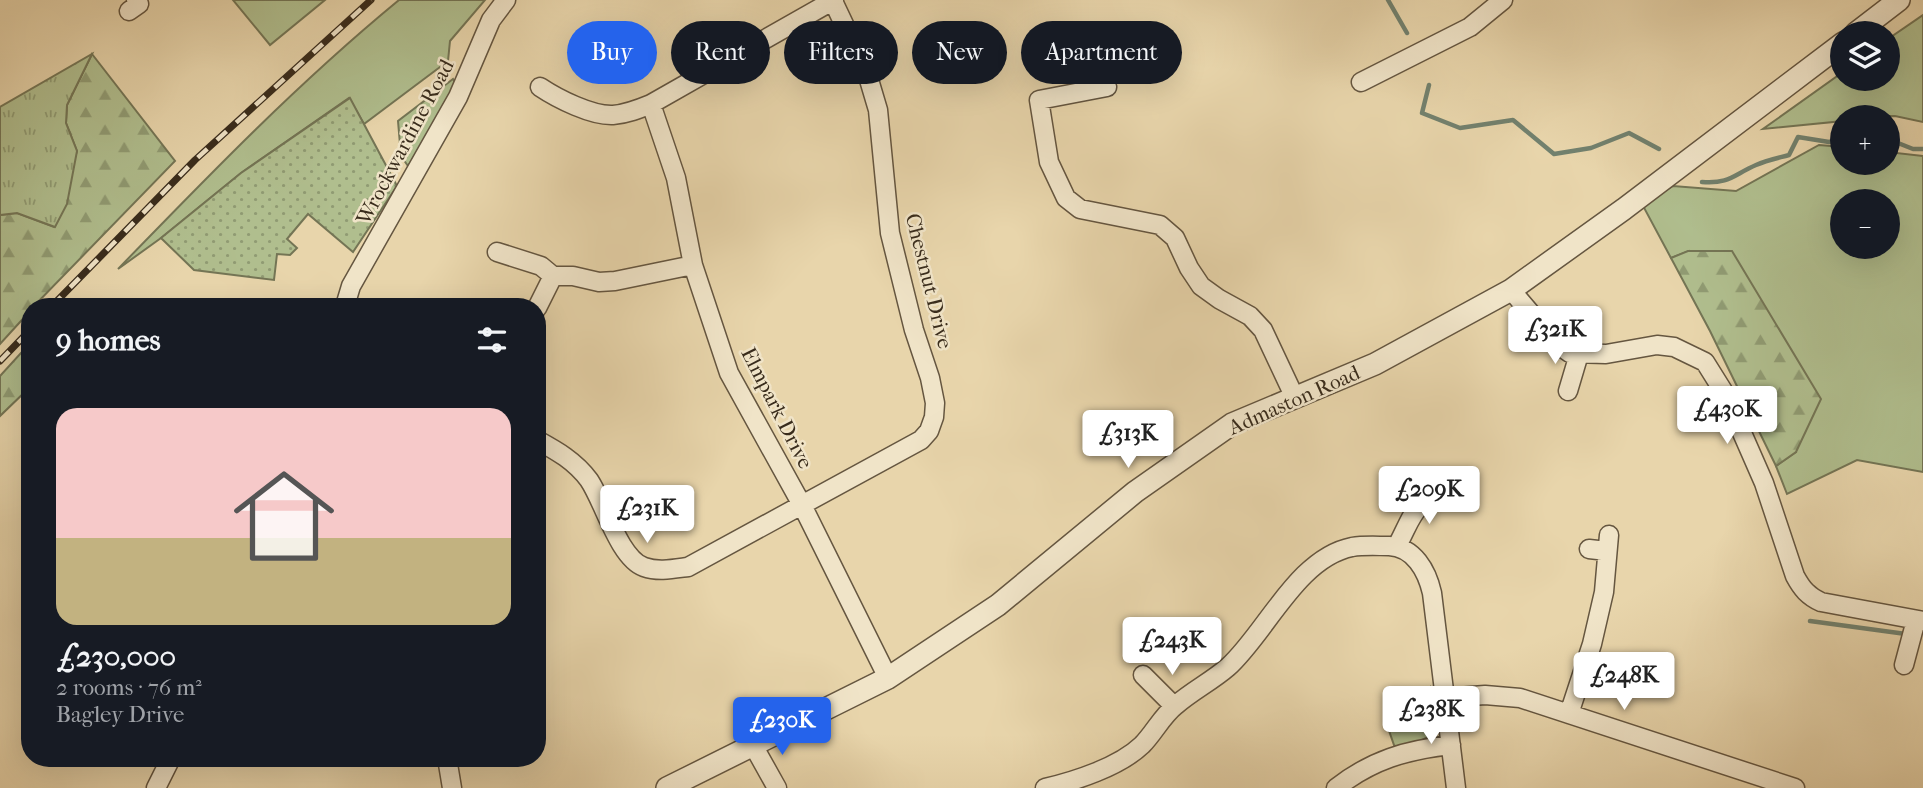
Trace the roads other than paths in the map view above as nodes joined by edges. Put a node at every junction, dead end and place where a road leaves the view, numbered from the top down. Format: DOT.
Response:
graph roads {
  1 [pos="506,0"];
  2 [pos="834,0"];
  3 [pos="1503,0"];
  4 [pos="1899,0"];
  5 [pos="1872,21"];
  6 [pos="1830,53"];
  7 [pos="1361,82"];
  8 [pos="540,87"];
  9 [pos="1107,87"];
  10 [pos="651,104"];
  11 [pos="497,252"];
  12 [pos="693,265"];
  13 [pos="553,276"];
  14 [pos="1511,290"];
  15 [pos="348,298"];
  16 [pos="542,298"];
  17 [pos="1579,354"];
  18 [pos="1567,390"];
  19 [pos="1295,398"];
  20 [pos="546,445"];
  21 [pos="1452,493"];
  22 [pos="802,505"];
  23 [pos="1398,547"];
  24 [pos="1589,549"];
  25 [pos="1918,622"];
  26 [pos="1907,657"];
  27 [pos="1143,675"];
  28 [pos="888,678"];
  29 [pos="1444,698"];
  30 [pos="1174,706"];
  31 [pos="1569,714"];
  32 [pos="753,745"];
  33 [pos="1451,745"];
  34 [pos="166,767"];
  35 [pos="448,767"];
  36 [pos="156,788"];
  37 [pos="452,788"];
  38 [pos="667,788"];
  39 [pos="777,788"];
  40 [pos="1045,788"];
  41 [pos="1336,788"];
  42 [pos="1456,788"];
  43 [pos="1795,788"];
  1 -- 15 [label="street, Wrockwardine Road"];
  2 -- 10 [label="street"];
  2 -- 22 [label="street, Chestnut Drive"];
  3 -- 7 [label="street"];
  4 -- 5 [label="street"];
  6 -- 14 [label="street, Admaston Road"];
  8 -- 10 [label="street"];
  9 -- 19 [label="street"];
  10 -- 12 [label="street, Elmpark Drive"];
  11 -- 13 [label="street"];
  12 -- 13 [label="street"];
  12 -- 22 [label="street, Elmpark Drive"];
  13 -- 16 [label="street"];
  14 -- 17 [label="street"];
  14 -- 19 [label="street, Admaston Road"];
  17 -- 18 [label="street"];
  17 -- 25 [label="street"];
  19 -- 28 [label="street, Admaston Road"];
  20 -- 22 [label="street, Chestnut Drive"];
  21 -- 23 [label="street"];
  22 -- 28 [label="street, Elmpark Drive"];
  23 -- 29 [label="street"];
  23 -- 30 [label="street"];
  24 -- 31 [label="street"];
  25 -- 26 [label="street"];
  27 -- 30 [label="street"];
  28 -- 32 [label="street, Admaston Road"];
  29 -- 31 [label="street"];
  29 -- 33 [label="street"];
  30 -- 40 [label="street"];
  31 -- 43 [label="street"];
  32 -- 38 [label="street, Admaston Road"];
  32 -- 39 [label="street"];
  33 -- 41 [label="street"];
  33 -- 42 [label="street"];
  34 -- 36 [label="street"];
  35 -- 37 [label="street"];
}
